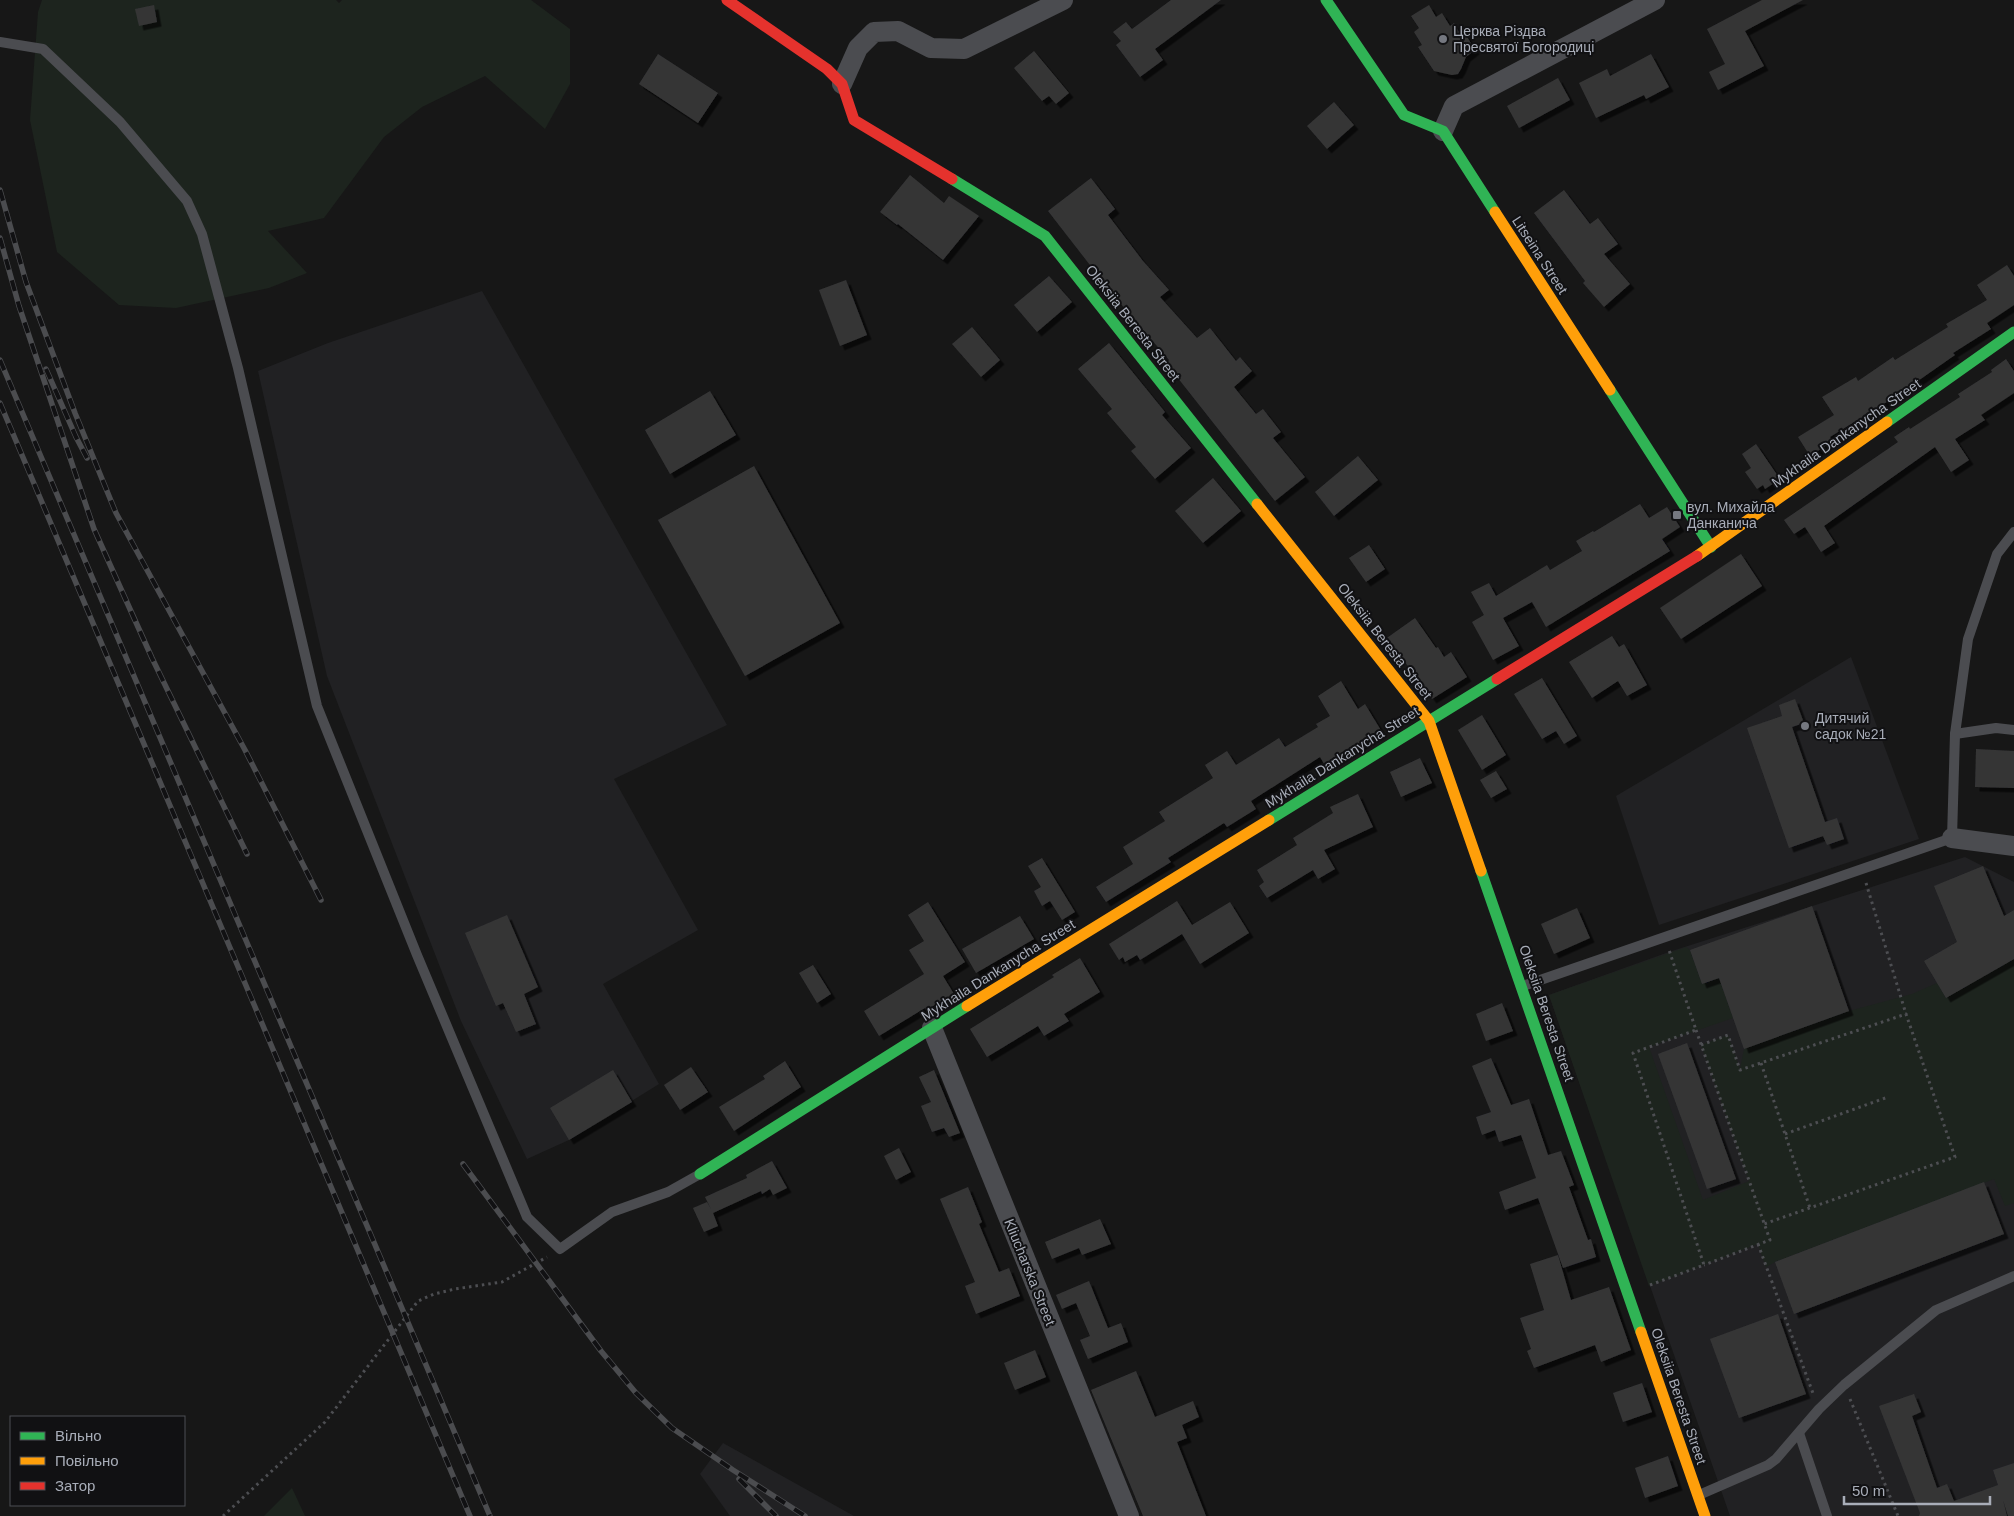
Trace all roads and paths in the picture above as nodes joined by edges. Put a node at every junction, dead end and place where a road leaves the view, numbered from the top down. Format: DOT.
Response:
graph roads {
  1 [pos="728,0"];
  2 [pos="1064,0"];
  3 [pos="1326,0"];
  4 [pos="1655,0"];
  5 [pos="0,42"];
  6 [pos="842,84"];
  7 [pos="1443,131"];
  8 [pos="2014,332"];
  9 [pos="2014,532"];
  10 [pos="1711,547"];
  11 [pos="1429,721"];
  12 [pos="2014,730"];
  13 [pos="1955,734"];
  14 [pos="1952,838"];
  15 [pos="2014,846"];
  16 [pos="1862,869"];
  17 [pos="1664,937"];
  18 [pos="1522,986"];
  19 [pos="1906,1014"];
  20 [pos="932,1028"];
  21 [pos="1696,1030"];
  22 [pos="1701,1045"];
  23 [pos="1761,1063"];
  24 [pos="1888,1097"];
  25 [pos="1785,1134"];
  26 [pos="700,1174"];
  27 [pos="1810,1208"];
  28 [pos="1764,1224"];
  29 [pos="1758,1244"];
  30 [pos="560,1249"];
  31 [pos="1704,1265"];
  32 [pos="2014,1276"];
  33 [pos="1628,1293"];
  34 [pos="1844,1385"];
  35 [pos="1818,1410"];
  36 [pos="1799,1432"];
  37 [pos="1698,1495"];
  38 [pos="223,1516"];
  39 [pos="1129,1516"];
  40 [pos="1705,1516"];
  41 [pos="1827,1516"];
  42 [pos="1898,1516"];
  1 -- 6 [label="street, Oleksiia Beresta Street"];
  2 -- 6 [label="street"];
  3 -- 7 [label="street"];
  4 -- 7 [label="street"];
  5 -- 30 [label="lane"];
  6 -- 11 [label="street, Oleksiia Beresta Street"];
  7 -- 10 [label="street, Litseina Street"];
  8 -- 10 [label="street, Mykhaila Dankanycha Street"];
  9 -- 13 [label="lane"];
  10 -- 11 [label="street, Mykhaila Dankanycha Street"];
  11 -- 18 [label="street, Oleksiia Beresta Street"];
  11 -- 20 [label="street, Mykhaila Dankanycha Street"];
  12 -- 13 [label="lane"];
  13 -- 14 [label="lane"];
  14 -- 15 [label="street"];
  14 -- 16 [label="lane"];
  16 -- 17 [label="lane"];
  16 -- 19 [label="path"];
  17 -- 18 [label="lane"];
  17 -- 21 [label="path"];
  18 -- 33 [label="street, Oleksiia Beresta Street"];
  19 -- 23 [label="path"];
  19 -- 27 [label="path"];
  20 -- 26 [label="street, Mykhaila Dankanycha Street"];
  20 -- 39 [label="street, Kliucharska Street"];
  21 -- 22 [label="path"];
  21 -- 31 [label="path"];
  22 -- 23 [label="path"];
  22 -- 28 [label="path"];
  23 -- 25 [label="path"];
  24 -- 25 [label="path"];
  25 -- 27 [label="path"];
  26 -- 30 [label="lane"];
  27 -- 28 [label="path"];
  28 -- 29 [label="path"];
  29 -- 31 [label="path"];
  29 -- 35 [label="path"];
  30 -- 38 [label="path"];
  31 -- 33 [label="path"];
  32 -- 34 [label="lane"];
  33 -- 37 [label="street, Oleksiia Beresta Street"];
  34 -- 35 [label="lane"];
  34 -- 42 [label="path"];
  35 -- 36 [label="lane"];
  36 -- 37 [label="lane"];
  36 -- 41 [label="lane"];
  37 -- 40 [label="street, Oleksiia Beresta Street"];
}
